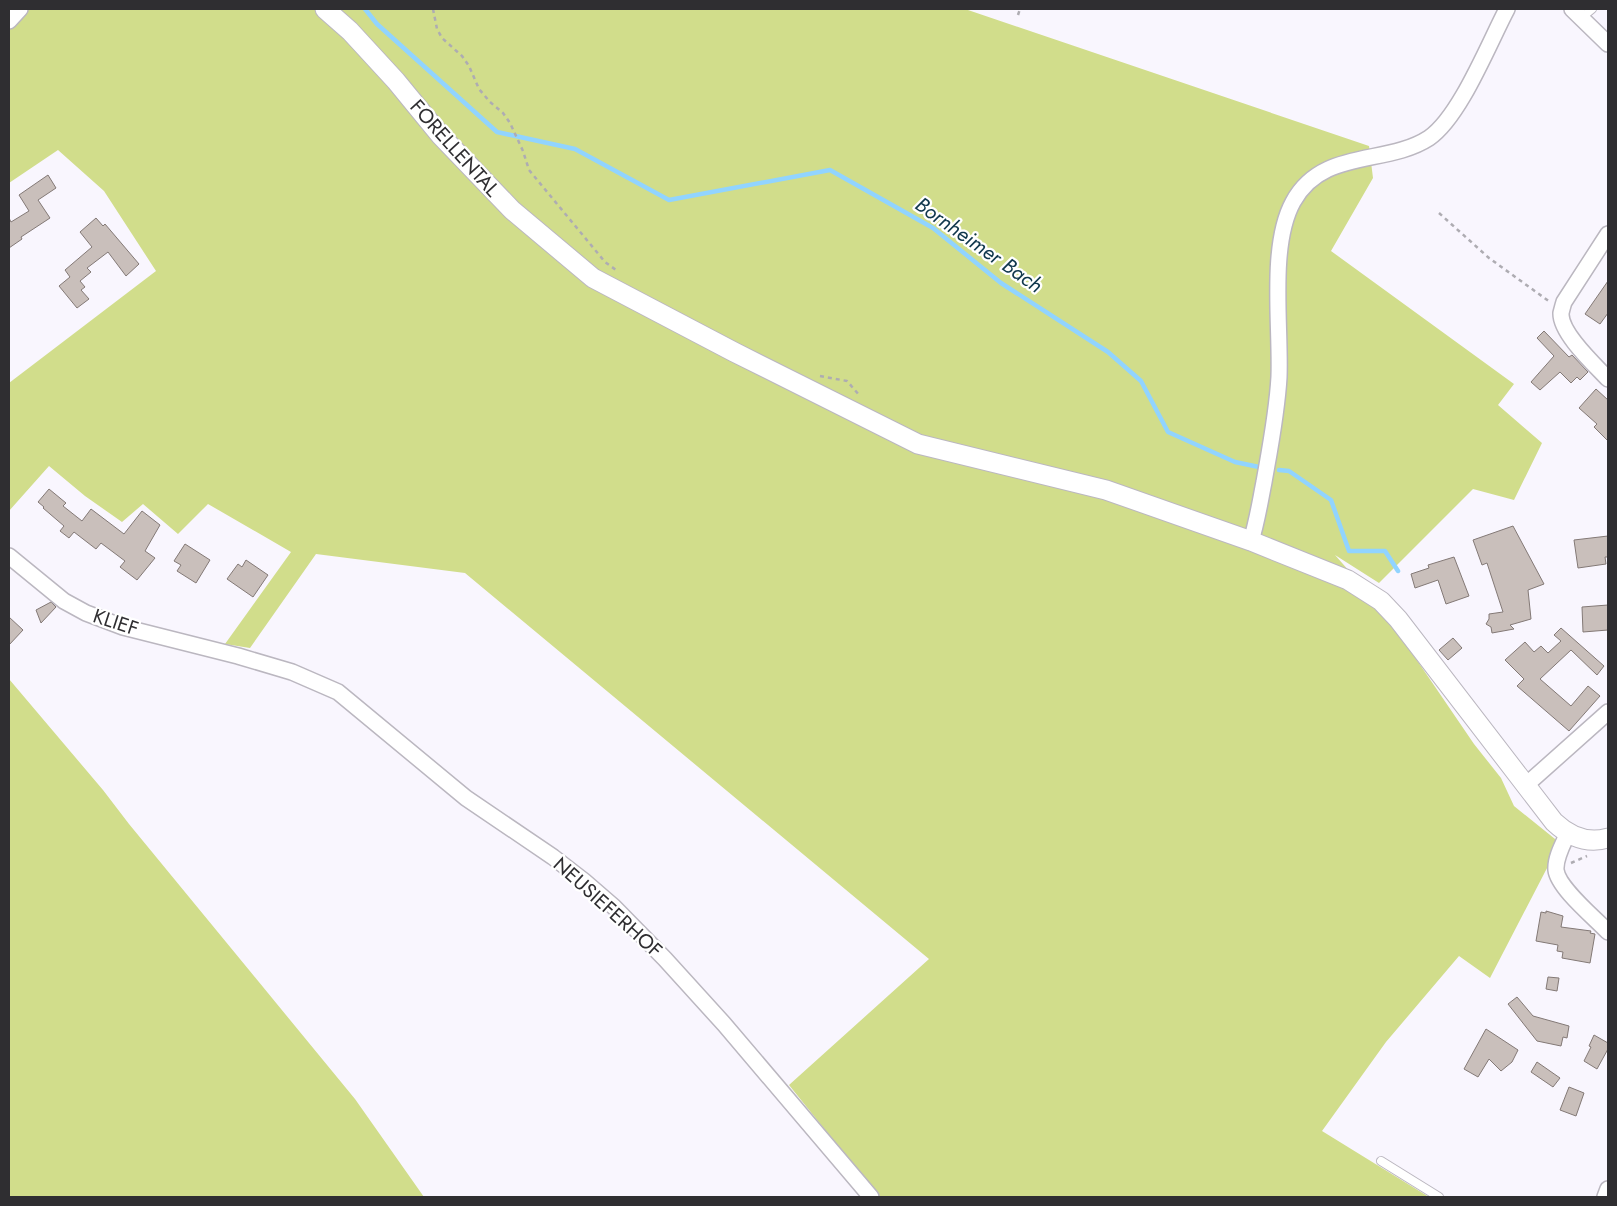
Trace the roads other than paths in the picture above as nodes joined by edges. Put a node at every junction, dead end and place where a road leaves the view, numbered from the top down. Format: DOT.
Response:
graph roads {
  1 [pos="20,9"];
  2 [pos="325,9"];
  3 [pos="1506,9"];
  4 [pos="1582,12"];
  5 [pos="9,21"];
  6 [pos="1608,44"];
  7 [pos="1608,234"];
  8 [pos="1608,379"];
  9 [pos="1251,542"];
  10 [pos="9,556"];
  11 [pos="238,656"];
  12 [pos="1608,712"];
  13 [pos="1525,786"];
  14 [pos="1568,833"];
  15 [pos="1608,838"];
  16 [pos="1608,932"];
  17 [pos="1381,1161"];
  18 [pos="1608,1189"];
  19 [pos="871,1197"];
  20 [pos="1438,1197"];
  21 [pos="1605,1197"];
  1 -- 5 [label="street"];
  2 -- 9 [label="street, FORELLENTAL"];
  3 -- 9 [label="street"];
  4 -- 6 [label="street"];
  7 -- 8 [label="street"];
  9 -- 13 [label="street, FORELLENTAL"];
  10 -- 11 [label="street, KLIEF"];
  11 -- 19 [label="street, NEUSIEFERHOF"];
  12 -- 13 [label="street"];
  13 -- 14 [label="street, FORELLENTAL"];
  14 -- 15 [label="street"];
  14 -- 16 [label="street"];
  17 -- 20 [label="lane"];
  18 -- 21 [label="street"];
}
